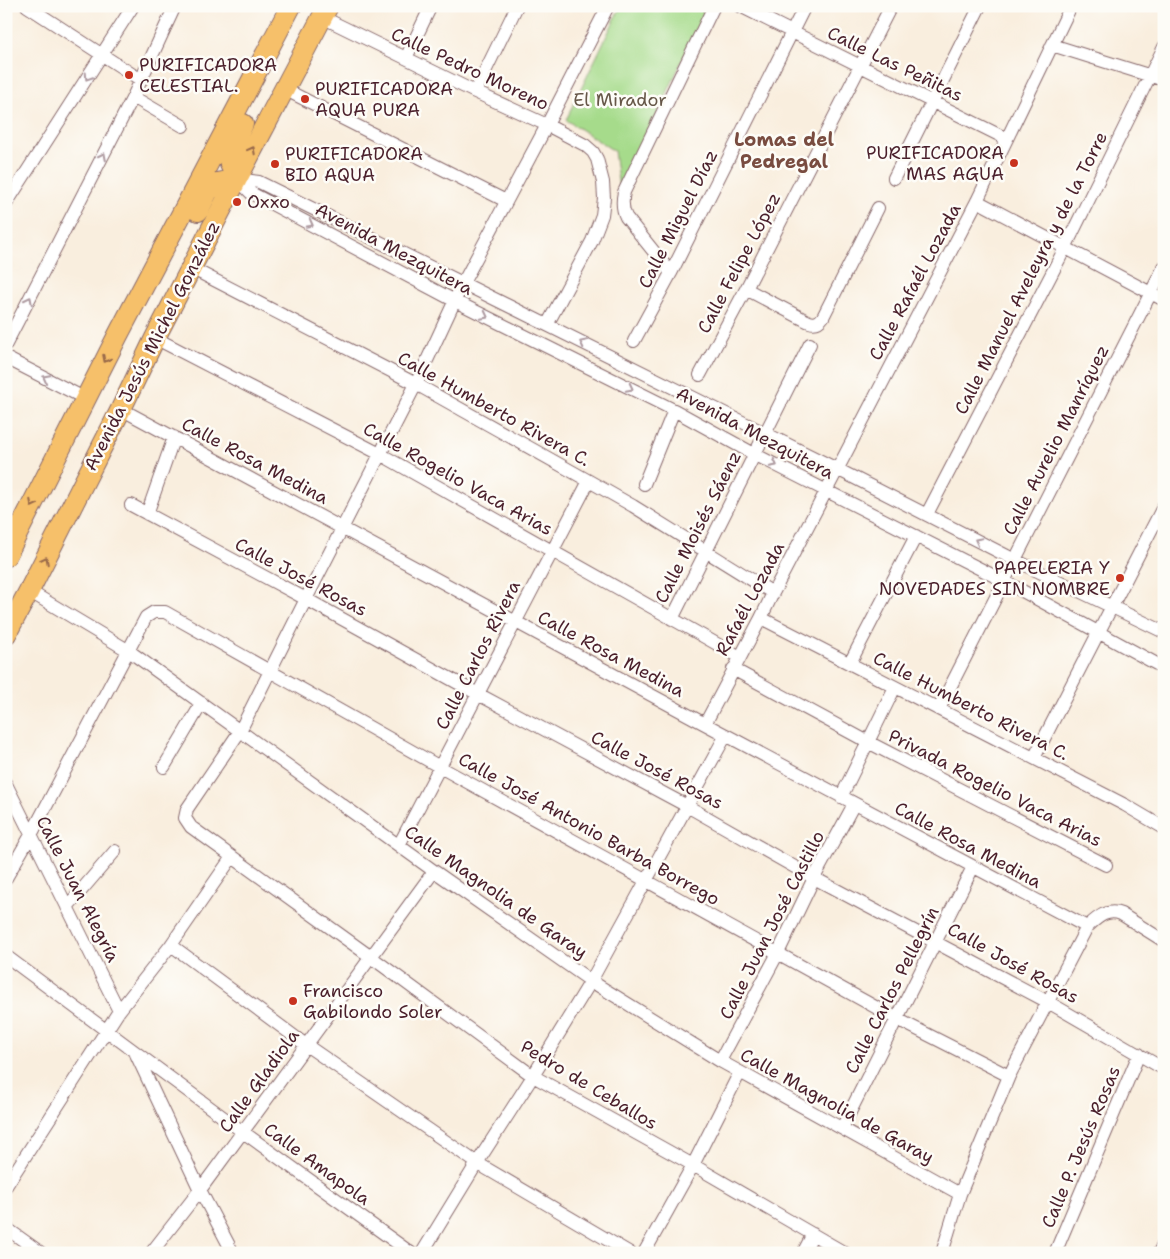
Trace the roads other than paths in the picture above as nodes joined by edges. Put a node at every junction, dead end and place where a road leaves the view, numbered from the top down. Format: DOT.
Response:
graph roads {
  1 [pos="28,6"];
  2 [pos="133,6"];
  3 [pos="175,6"];
  4 [pos="292,6"];
  5 [pos="431,6"];
  6 [pos="517,6"];
  7 [pos="608,6"];
  8 [pos="714,6"];
  9 [pos="740,6"];
  10 [pos="805,6"];
  11 [pos="891,6"];
  12 [pos="980,6"];
  13 [pos="1071,6"];
  14 [pos="325,12"];
  15 [pos="792,32"];
  16 [pos="1052,45"];
  17 [pos="1164,47"];
  18 [pos="102,55"];
  19 [pos="406,58"];
  20 [pos="861,67"];
  21 [pos="1150,76"];
  22 [pos="141,80"];
  23 [pos="1164,80"];
  24 [pos="284,89"];
  25 [pos="475,92"];
  26 [pos="133,97"];
  27 [pos="933,102"];
  28 [pos="547,124"];
  29 [pos="183,126"];
  30 [pos="1007,139"];
  31 [pos="894,178"];
  32 [pos="236,179"];
  33 [pos="506,201"];
  34 [pos="977,201"];
  35 [pos="6,204"];
  36 [pos="878,208"];
  37 [pos="1065,248"];
  38 [pos="1164,267"];
  39 [pos="191,268"];
  40 [pos="671,273"];
  41 [pos="463,283"];
  42 [pos="746,289"];
  43 [pos="1150,293"];
  44 [pos="1164,300"];
  45 [pos="455,301"];
  46 [pos="547,325"];
  47 [pos="118,335"];
  48 [pos="155,338"];
  49 [pos="634,341"];
  50 [pos="6,344"];
  51 [pos="810,344"];
  52 [pos="6,358"];
  53 [pos="700,375"];
  54 [pos="416,384"];
  55 [pos="86,399"];
  56 [pos="121,409"];
  57 [pos="674,410"];
  58 [pos="765,433"];
  59 [pos="174,437"];
  60 [pos="380,454"];
  61 [pos="754,454"];
  62 [pos="838,469"];
  63 [pos="589,480"];
  64 [pos="644,484"];
  65 [pos="826,491"];
  66 [pos="132,505"];
  67 [pos="1164,505"];
  68 [pos="146,514"];
  69 [pos="927,514"];
  70 [pos="342,528"];
  71 [pos="916,536"];
  72 [pos="552,551"];
  73 [pos="706,551"];
  74 [pos="6,556"];
  75 [pos="1015,560"];
  76 [pos="1004,581"];
  77 [pos="29,591"];
  78 [pos="773,593"];
  79 [pos="306,599"];
  80 [pos="1112,606"];
  81 [pos="761,618"];
  82 [pos="672,619"];
  83 [pos="515,622"];
  84 [pos="1164,632"];
  85 [pos="1098,633"];
  86 [pos="6,634"];
  87 [pos="128,651"];
  88 [pos="740,657"];
  89 [pos="850,663"];
  90 [pos="1164,668"];
  91 [pos="733,669"];
  92 [pos="269,671"];
  93 [pos="895,687"];
  94 [pos="478,694"];
  95 [pos="202,703"];
  96 [pos="939,709"];
  97 [pos="705,724"];
  98 [pos="240,731"];
  99 [pos="726,735"];
  100 [pos="868,742"];
  101 [pos="1034,758"];
  102 [pos="164,767"];
  103 [pos="440,767"];
  104 [pos="6,784"];
  105 [pos="841,797"];
  106 [pos="854,804"];
  107 [pos="687,806"];
  108 [pos="1164,828"];
  109 [pos="31,835"];
  110 [pos="399,846"];
  111 [pos="115,851"];
  112 [pos="232,857"];
  113 [pos="1106,865"];
  114 [pos="972,867"];
  115 [pos="434,871"];
  116 [pos="6,878"];
  117 [pos="814,878"];
  118 [pos="646,880"];
  119 [pos="67,907"];
  120 [pos="1087,927"];
  121 [pos="935,941"];
  122 [pos="1164,941"];
  123 [pos="171,944"];
  124 [pos="778,953"];
  125 [pos="6,956"];
  126 [pos="371,957"];
  127 [pos="591,981"];
  128 [pos="1048,1002"];
  129 [pos="119,1011"];
  130 [pos="897,1019"];
  131 [pos="107,1030"];
  132 [pos="306,1045"];
  133 [pos="134,1050"];
  134 [pos="1139,1054"];
  135 [pos="720,1061"];
  136 [pos="1164,1068"];
  137 [pos="740,1072"];
  138 [pos="533,1076"];
  139 [pos="1009,1076"];
  140 [pos="842,1128"];
  141 [pos="243,1132"];
  142 [pos="476,1163"];
  143 [pos="692,1165"];
  144 [pos="6,1186"];
  145 [pos="200,1190"];
  146 [pos="960,1194"];
  147 [pos="6,1228"];
  148 [pos="813,1234"];
  149 [pos="1164,1242"];
  150 [pos="622,1251"];
  151 [pos="41,1253"];
  152 [pos="151,1253"];
  153 [pos="233,1253"];
  154 [pos="411,1253"];
  155 [pos="422,1253"];
  156 [pos="644,1253"];
  157 [pos="802,1253"];
  158 [pos="845,1253"];
  159 [pos="942,1253"];
  160 [pos="1055,1253"];
  161 [pos="1159,1253"];
  1 -- 18 [label="street"];
  2 -- 18 [label="street"];
  3 -- 22 [label="street"];
  4 -- 32 [label="main road"];
  4 -- 47 [label="main road, Avenida Jesús Michel González"];
  5 -- 19 [label="street"];
  6 -- 25 [label="street"];
  7 -- 28 [label="street"];
  8 -- 40 [label="street"];
  9 -- 15 [label="street, Calle Las Peñitas"];
  10 -- 15 [label="street, Calle Miguel Díaz"];
  11 -- 20 [label="street, Calle Felipe López"];
  12 -- 27 [label="street"];
  13 -- 16 [label="street, Calle Rafaél Lozada"];
  14 -- 19 [label="street, Calle Pedro Moreno"];
  14 -- 24 [label="main road, Avenida Jesús Michel González"];
  15 -- 20 [label="street, Calle Las Peñitas"];
  15 -- 40 [label="street, Calle Miguel Díaz"];
  16 -- 21 [label="street"];
  16 -- 30 [label="street, Calle Rafaél Lozada"];
  17 -- 21 [label="street, Calle Manuel Aveleyra y de la Torre"];
  18 -- 22 [label="street"];
  18 -- 35 [label="street, one-way"];
  19 -- 25 [label="street, Calle Pedro Moreno"];
  20 -- 27 [label="street, Calle Las Peñitas"];
  20 -- 42 [label="street, Calle Felipe López"];
  21 -- 23 [label="street"];
  21 -- 37 [label="street, Calle Manuel Aveleyra y de la Torre"];
  22 -- 26 [label="street"];
  32 -- 24 [label="main road, Avenida Jesús Michel González, one-way"];
  24 -- 33 [label="street"];
  25 -- 28 [label="street, Calle Pedro Moreno"];
  26 -- 29 [label="street"];
  50 -- 26 [label="street, one-way"];
  27 -- 30 [label="street, Calle Las Peñitas"];
  27 -- 31 [label="street"];
  28 -- 33 [label="street"];
  28 -- 46 [label="street, Calle Pedro Moreno"];
  30 -- 34 [label="street, Calle Rafaél Lozada"];
  32 -- 39 [label="main road, Avenida Jesús Michel González"];
  32 -- 41 [label="street, Avenida Mezquitera"];
  32 -- 45 [label="street, Avenida Mezquitera, one-way"];
  32 -- 47 [label="main road"];
  33 -- 41 [label="street"];
  34 -- 37 [label="street"];
  34 -- 62 [label="street, Calle Rafaél Lozada"];
  36 -- 42 [label="street"];
  37 -- 43 [label="street"];
  37 -- 69 [label="street, Calle Manuel Aveleyra y de la Torre"];
  38 -- 43 [label="street, Calle Aurelio Manríquez"];
  39 -- 48 [label="main road, Avenida Jesús Michel González"];
  39 -- 54 [label="street, Calle Humberto Rivera C."];
  40 -- 49 [label="street, Calle Miguel Díaz"];
  41 -- 45 [label="street"];
  41 -- 46 [label="street, Avenida Mezquitera"];
  42 -- 53 [label="street, Calle Felipe López"];
  43 -- 44 [label="street"];
  43 -- 75 [label="street, Calle Aurelio Manríquez"];
  45 -- 54 [label="street"];
  45 -- 57 [label="street, Avenida Mezquitera, one-way"];
  58 -- 46 [label="street, Avenida Mezquitera, one-way"];
  47 -- 55 [label="main road, Avenida Jesús Michel González, one-way"];
  48 -- 56 [label="main road, Avenida Jesús Michel González"];
  48 -- 60 [label="street, Calle Rogelio Vaca Arias"];
  51 -- 58 [label="street, Calle Moisés Sáenz"];
  55 -- 52 [label="street, one-way"];
  54 -- 60 [label="street"];
  54 -- 63 [label="street, Calle Humberto Rivera C."];
  55 -- 74 [label="main road, Avenida Jesús Michel González, one-way"];
  56 -- 59 [label="street, Calle Rosa Medina"];
  77 -- 56 [label="main road, Avenida Jesús Michel González, one-way"];
  57 -- 61 [label="street, Avenida Mezquitera"];
  57 -- 64 [label="street"];
  58 -- 61 [label="street, Calle Moisés Sáenz"];
  58 -- 62 [label="street, Avenida Mezquitera"];
  59 -- 68 [label="street"];
  59 -- 70 [label="street, Calle Rosa Medina"];
  60 -- 70 [label="street"];
  60 -- 72 [label="street, Calle Rogelio Vaca Arias"];
  61 -- 65 [label="street, Avenida Mezquitera, one-way"];
  61 -- 73 [label="street, Calle Moisés Sáenz"];
  62 -- 65 [label="street, Calle Rafaél Lozada"];
  62 -- 69 [label="street, Avenida Mezquitera"];
  63 -- 72 [label="street, Calle Carlos Rivera"];
  63 -- 73 [label="street, Calle Humberto Rivera C."];
  65 -- 71 [label="street, Avenida Mezquitera"];
  65 -- 78 [label="street, Rafaél Lozada"];
  66 -- 68 [label="street, Calle José Rosas"];
  67 -- 80 [label="street"];
  68 -- 79 [label="street, Calle José Rosas"];
  75 -- 69 [label="street, Avenida Mezquitera, one-way"];
  70 -- 79 [label="street"];
  70 -- 83 [label="street, Calle Rosa Medina"];
  71 -- 76 [label="street, Avenida Mezquitera"];
  71 -- 89 [label="street"];
  72 -- 82 [label="street, Calle Rogelio Vaca Arias"];
  72 -- 83 [label="street, Calle Carlos Rivera"];
  73 -- 78 [label="street, Calle Humberto Rivera C."];
  73 -- 82 [label="street, Calle Moisés Sáenz"];
  75 -- 76 [label="street, Calle Aurelio Manríquez"];
  75 -- 80 [label="street, Avenida Mezquitera"];
  76 -- 85 [label="street, Avenida Mezquitera"];
  76 -- 96 [label="street, Calle Aurelio Manríquez"];
  77 -- 86 [label="main road, Avenida Jesús Michel González"];
  77 -- 87 [label="street, Calle Magnolia de Garay"];
  78 -- 81 [label="street, Rafaél Lozada"];
  79 -- 92 [label="street"];
  79 -- 94 [label="street, Calle José Rosas"];
  80 -- 84 [label="street, Avenida Mezquitera"];
  80 -- 85 [label="street"];
  81 -- 88 [label="street, Rafaél Lozada"];
  81 -- 89 [label="street, Calle Humberto Rivera C."];
  82 -- 88 [label="street, Calle Rogelio Vaca Arias"];
  83 -- 94 [label="street, Calle Carlos Rivera"];
  83 -- 97 [label="street, Calle Rosa Medina"];
  85 -- 90 [label="street, Avenida Mezquitera"];
  85 -- 101 [label="street"];
  87 -- 92 [label="street, Calle José Antonio Barba Borrego"];
  87 -- 95 [label="street, Calle Magnolia de Garay"];
  87 -- 109 [label="street"];
  88 -- 91 [label="street, Rafaél Lozada"];
  89 -- 93 [label="street, Calle Humberto Rivera C."];
  91 -- 97 [label="street, Rafaél Lozada"];
  91 -- 100 [label="street"];
  92 -- 98 [label="street"];
  92 -- 103 [label="street, Calle José Antonio Barba Borrego"];
  93 -- 96 [label="street, Calle Humberto Rivera C."];
  93 -- 100 [label="street"];
  94 -- 103 [label="street, Calle Carlos Rivera"];
  94 -- 107 [label="street, Calle José Rosas"];
  95 -- 98 [label="street, Calle Magnolia de Garay"];
  95 -- 102 [label="street"];
  96 -- 101 [label="street, Calle Humberto Rivera C."];
  97 -- 99 [label="street, Calle Rosa Medina"];
  98 -- 110 [label="street, Calle Magnolia de Garay"];
  98 -- 112 [label="street, Pedro de Ceballos"];
  99 -- 105 [label="street, Calle Rosa Medina"];
  99 -- 107 [label="street"];
  100 -- 105 [label="street"];
  100 -- 113 [label="street, Privada Rogelio Vaca Arias"];
  101 -- 108 [label="street, Calle Humberto Rivera C."];
  103 -- 110 [label="street, Calle Carlos Rivera"];
  103 -- 118 [label="street, Calle José Antonio Barba Borrego"];
  104 -- 109 [label="street, Calle Juan Alegría"];
  105 -- 106 [label="street, Calle Rosa Medina"];
  106 -- 114 [label="street, Calle Rosa Medina"];
  106 -- 117 [label="street, Calle Juan José Castillo"];
  107 -- 117 [label="street, Calle José Rosas"];
  107 -- 118 [label="street"];
  109 -- 116 [label="street"];
  109 -- 119 [label="street, Calle Juan Alegría"];
  110 -- 115 [label="street, Calle Magnolia de Garay"];
  111 -- 119 [label="street"];
  112 -- 123 [label="street"];
  112 -- 126 [label="street, Pedro de Ceballos"];
  114 -- 120 [label="street, Calle Rosa Medina"];
  114 -- 121 [label="street, Calle Carlos Pellegrín"];
  115 -- 126 [label="street, Calle Gladiola"];
  115 -- 127 [label="street, Calle Magnolia de Garay"];
  117 -- 121 [label="street, Calle José Rosas"];
  117 -- 124 [label="street, Calle Juan José Castillo"];
  118 -- 124 [label="street, Calle José Antonio Barba Borrego"];
  118 -- 127 [label="street"];
  119 -- 129 [label="street, Calle Juan Alegría"];
  120 -- 122 [label="street"];
  120 -- 128 [label="street"];
  121 -- 128 [label="street, Calle José Rosas"];
  121 -- 130 [label="street, Calle Carlos Pellegrín"];
  123 -- 129 [label="street"];
  123 -- 132 [label="street"];
  124 -- 130 [label="street, Calle José Antonio Barba Borrego"];
  124 -- 135 [label="street, Calle Juan José Castillo"];
  125 -- 131 [label="street, Calle Amapola"];
  126 -- 132 [label="street, Calle Gladiola"];
  126 -- 138 [label="street, Pedro de Ceballos"];
  127 -- 135 [label="street, Calle Magnolia de Garay"];
  127 -- 138 [label="street"];
  128 -- 134 [label="street, Calle José Rosas"];
  128 -- 139 [label="street"];
  129 -- 131 [label="street"];
  130 -- 139 [label="street, Calle José Antonio Barba Borrego"];
  130 -- 140 [label="street, Calle Carlos Pellegrín"];
  131 -- 133 [label="street, Calle Amapola"];
  131 -- 144 [label="street"];
  132 -- 141 [label="street, Calle Gladiola"];
  132 -- 142 [label="street"];
  133 -- 141 [label="street, Calle Amapola"];
  133 -- 145 [label="street"];
  134 -- 136 [label="street, Calle José Rosas"];
  134 -- 160 [label="street, Calle P. Jesús Rosas"];
  135 -- 137 [label="street, Calle Magnolia de Garay"];
  137 -- 140 [label="street, Calle Magnolia de Garay"];
  137 -- 143 [label="street"];
  138 -- 142 [label="street"];
  138 -- 143 [label="street, Pedro de Ceballos"];
  139 -- 146 [label="street"];
  140 -- 146 [label="street, Calle Magnolia de Garay"];
  141 -- 145 [label="street, Calle Gladiola"];
  141 -- 154 [label="street, Calle Amapola"];
  142 -- 150 [label="street"];
  142 -- 155 [label="street"];
  143 -- 148 [label="street, Pedro de Ceballos"];
  143 -- 156 [label="street"];
  145 -- 152 [label="street, Calle Gladiola"];
  145 -- 153 [label="street"];
  146 -- 159 [label="street"];
  147 -- 151 [label="street"];
  148 -- 157 [label="street"];
  148 -- 158 [label="street, Pedro de Ceballos"];
  149 -- 161 [label="street"];
}
